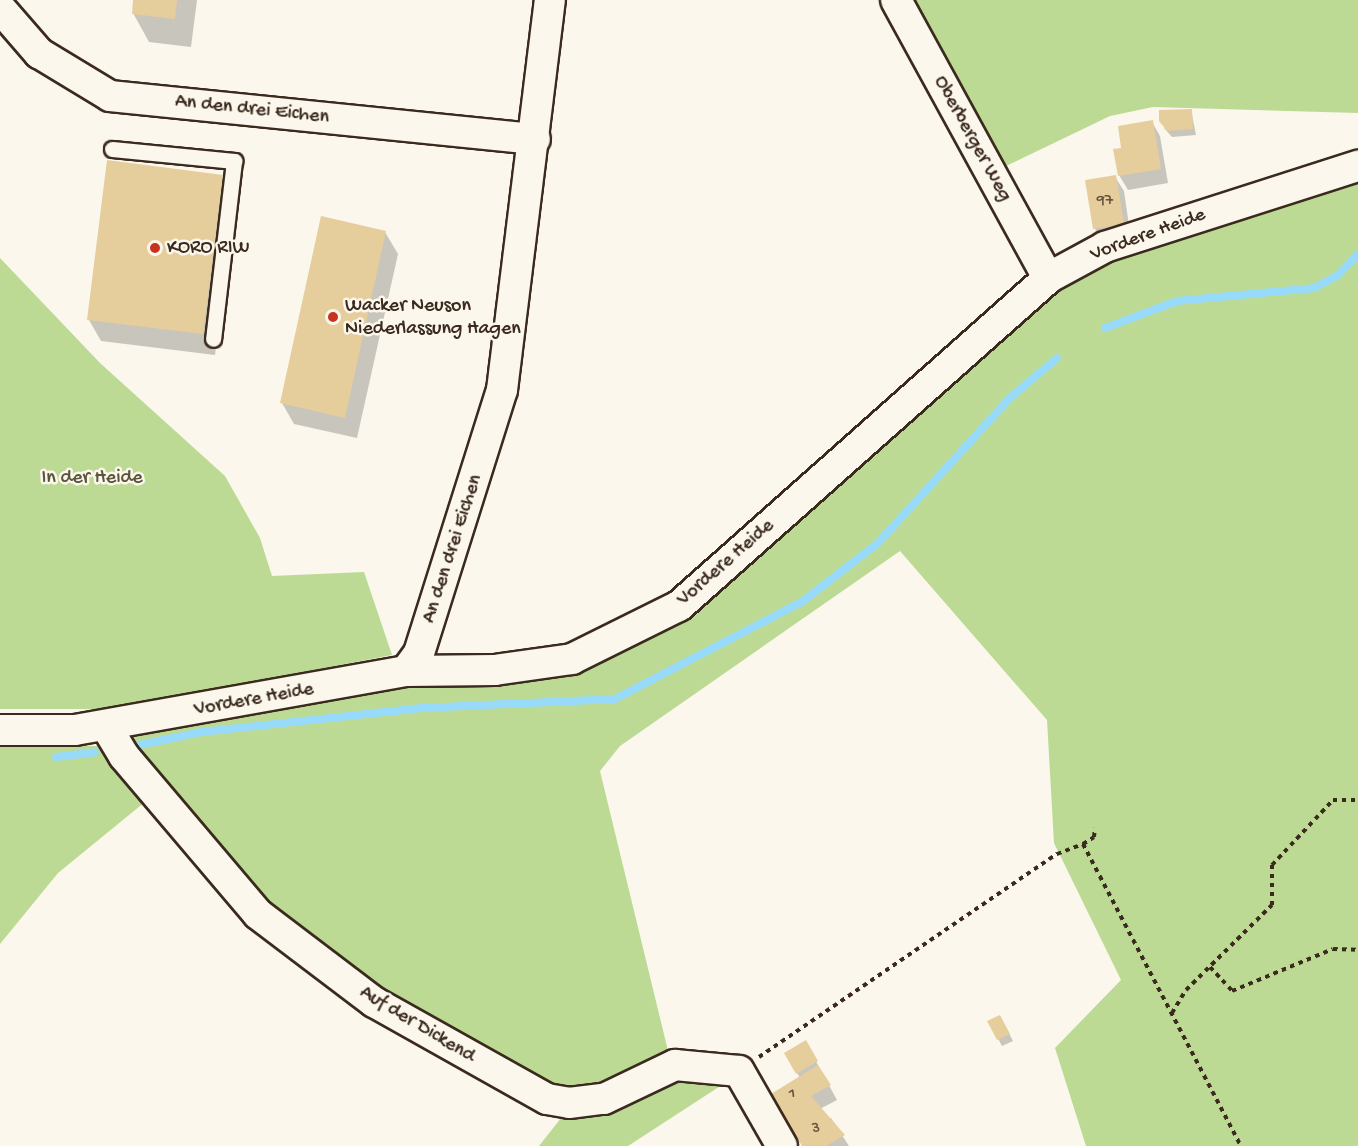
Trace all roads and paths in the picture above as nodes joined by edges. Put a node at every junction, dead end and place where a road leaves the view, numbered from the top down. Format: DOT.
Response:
graph roads {
  1 [pos="550,0"];
  2 [pos="896,0"];
  3 [pos="0,8"];
  4 [pos="535,139"];
  5 [pos="112,149"];
  6 [pos="1358,166"];
  7 [pos="1048,278"];
  8 [pos="213,339"];
  9 [pos="406,671"];
  10 [pos="106,726"];
  11 [pos="0,730"];
  12 [pos="1358,800"];
  13 [pos="1095,828"];
  14 [pos="1083,844"];
  15 [pos="1358,950"];
  16 [pos="1210,966"];
  17 [pos="1172,1014"];
  18 [pos="739,1071"];
  19 [pos="782,1146"];
  20 [pos="1241,1146"];
  1 -- 4 [label="street, An den drei Eichen"];
  2 -- 7 [label="street, Oberberger Weg"];
  3 -- 4 [label="street, An den drei Eichen"];
  4 -- 9 [label="street, An den drei Eichen"];
  5 -- 8 [label="lane"];
  6 -- 7 [label="street, Vordere Heide"];
  7 -- 9 [label="street, Vordere Heide"];
  9 -- 10 [label="street, Vordere Heide"];
  10 -- 11 [label="street, Vordere Heide"];
  10 -- 18 [label="street, Auf der Dickend"];
  12 -- 16 [label="path"];
  13 -- 14 [label="path"];
  14 -- 17 [label="path"];
  14 -- 18 [label="path"];
  15 -- 16 [label="path"];
  16 -- 17 [label="path"];
  17 -- 20 [label="path"];
  18 -- 19 [label="street"];
}
